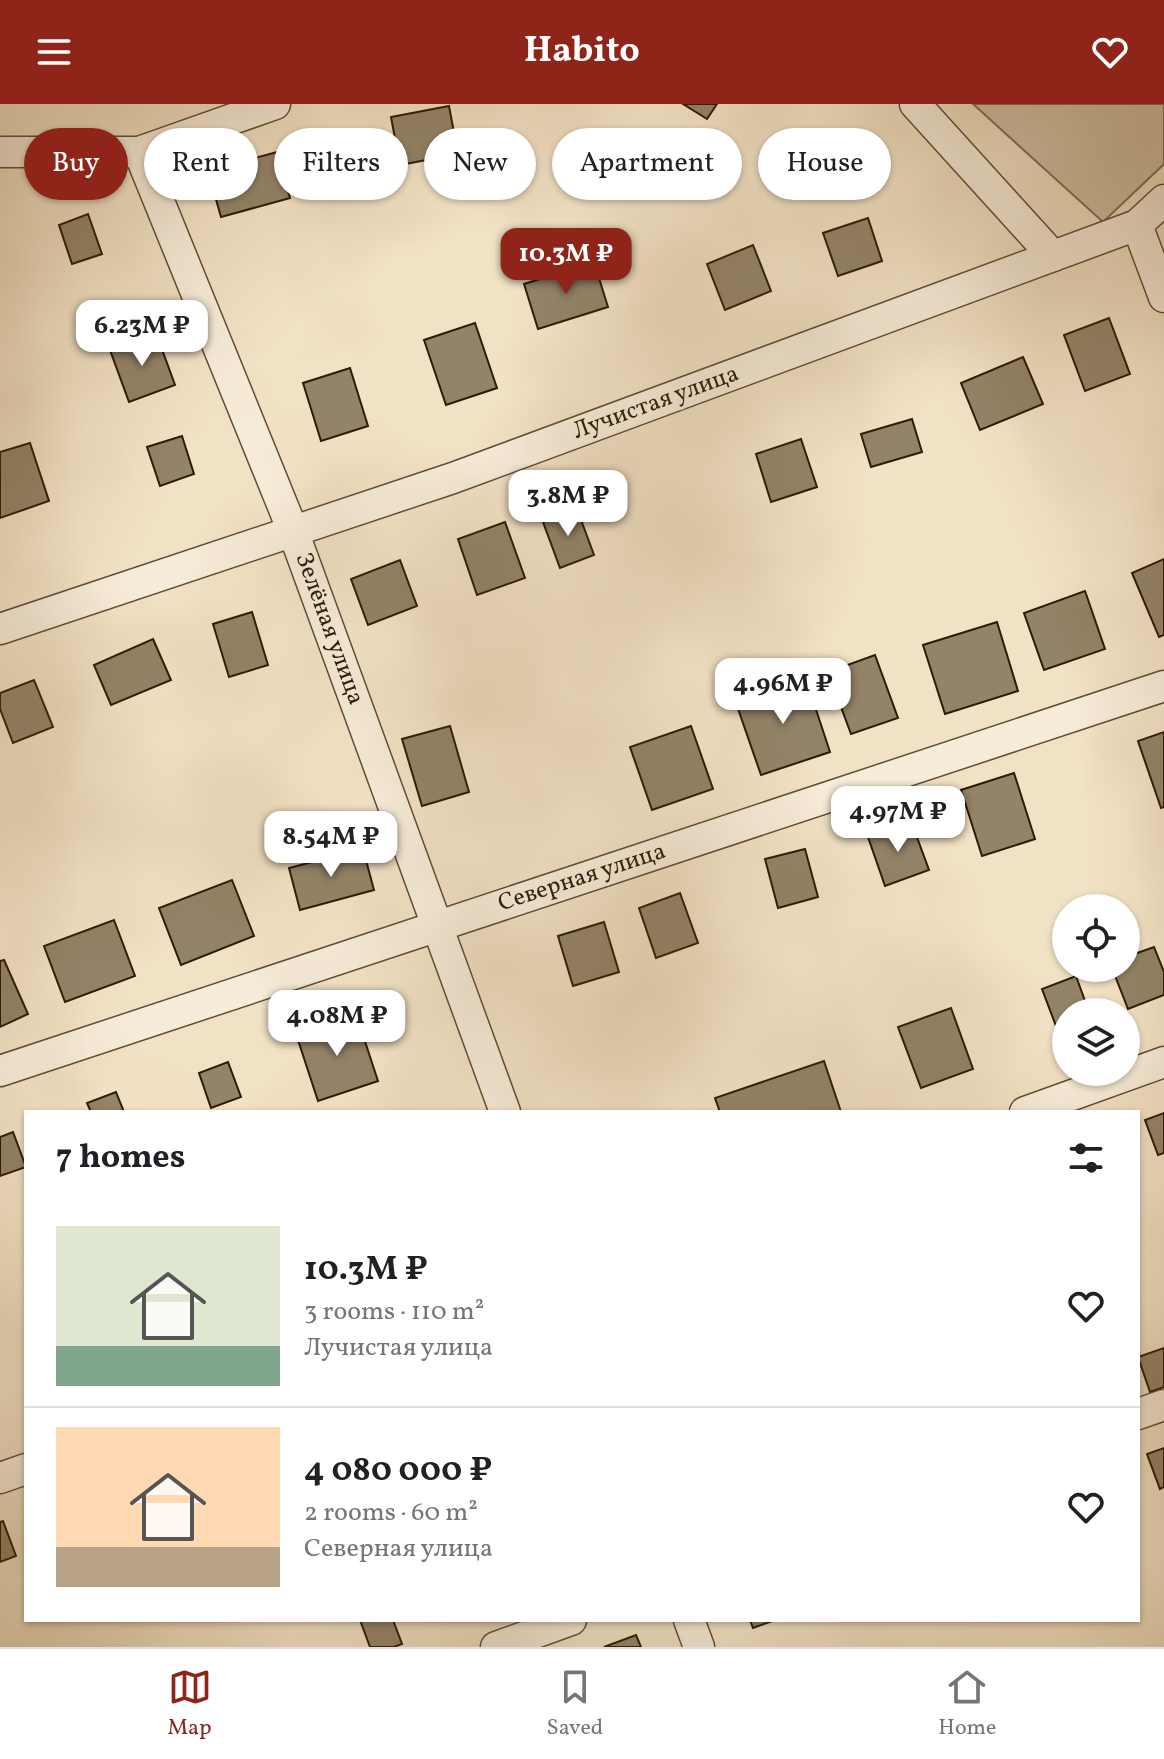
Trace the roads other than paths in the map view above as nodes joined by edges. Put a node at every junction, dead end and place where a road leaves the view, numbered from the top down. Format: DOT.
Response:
graph roads {
  1 [pos="275,104"];
  2 [pos="915,104"];
  3 [pos="0,152"];
  4 [pos="139,152"];
  5 [pos="1164,200"];
  6 [pos="1137,225"];
  7 [pos="1053,256"];
  8 [pos="1164,297"];
  9 [pos="293,531"];
  10 [pos="0,629"];
  11 [pos="1164,686"];
  12 [pos="437,926"];
  13 [pos="1164,1062"];
  14 [pos="0,1071"];
  15 [pos="504,1110"];
  16 [pos="1031,1110"];
  17 [pos="1164,1405"];
  18 [pos="1140,1413"];
  19 [pos="24,1470"];
  20 [pos="0,1478"];
  21 [pos="565,1622"];
  22 [pos="690,1622"];
  23 [pos="496,1647"];
  24 [pos="699,1647"];
  1 -- 4 [label="street"];
  2 -- 7 [label="street"];
  3 -- 4 [label="street"];
  4 -- 9 [label="street, Зелёная улица"];
  5 -- 6 [label="street, Лучистая улица"];
  6 -- 7 [label="street, Лучистая улица"];
  6 -- 8 [label="street"];
  7 -- 9 [label="street, Лучистая улица"];
  9 -- 10 [label="street, Лучистая улица"];
  9 -- 12 [label="street, Зелёная улица"];
  11 -- 12 [label="street, Северная улица"];
  12 -- 14 [label="street, Северная улица"];
  12 -- 15 [label="street, Зелёная улица"];
  13 -- 16 [label="street"];
  17 -- 18 [label="street"];
  19 -- 20 [label="street"];
  21 -- 23 [label="street"];
  22 -- 24 [label="street"];
}
